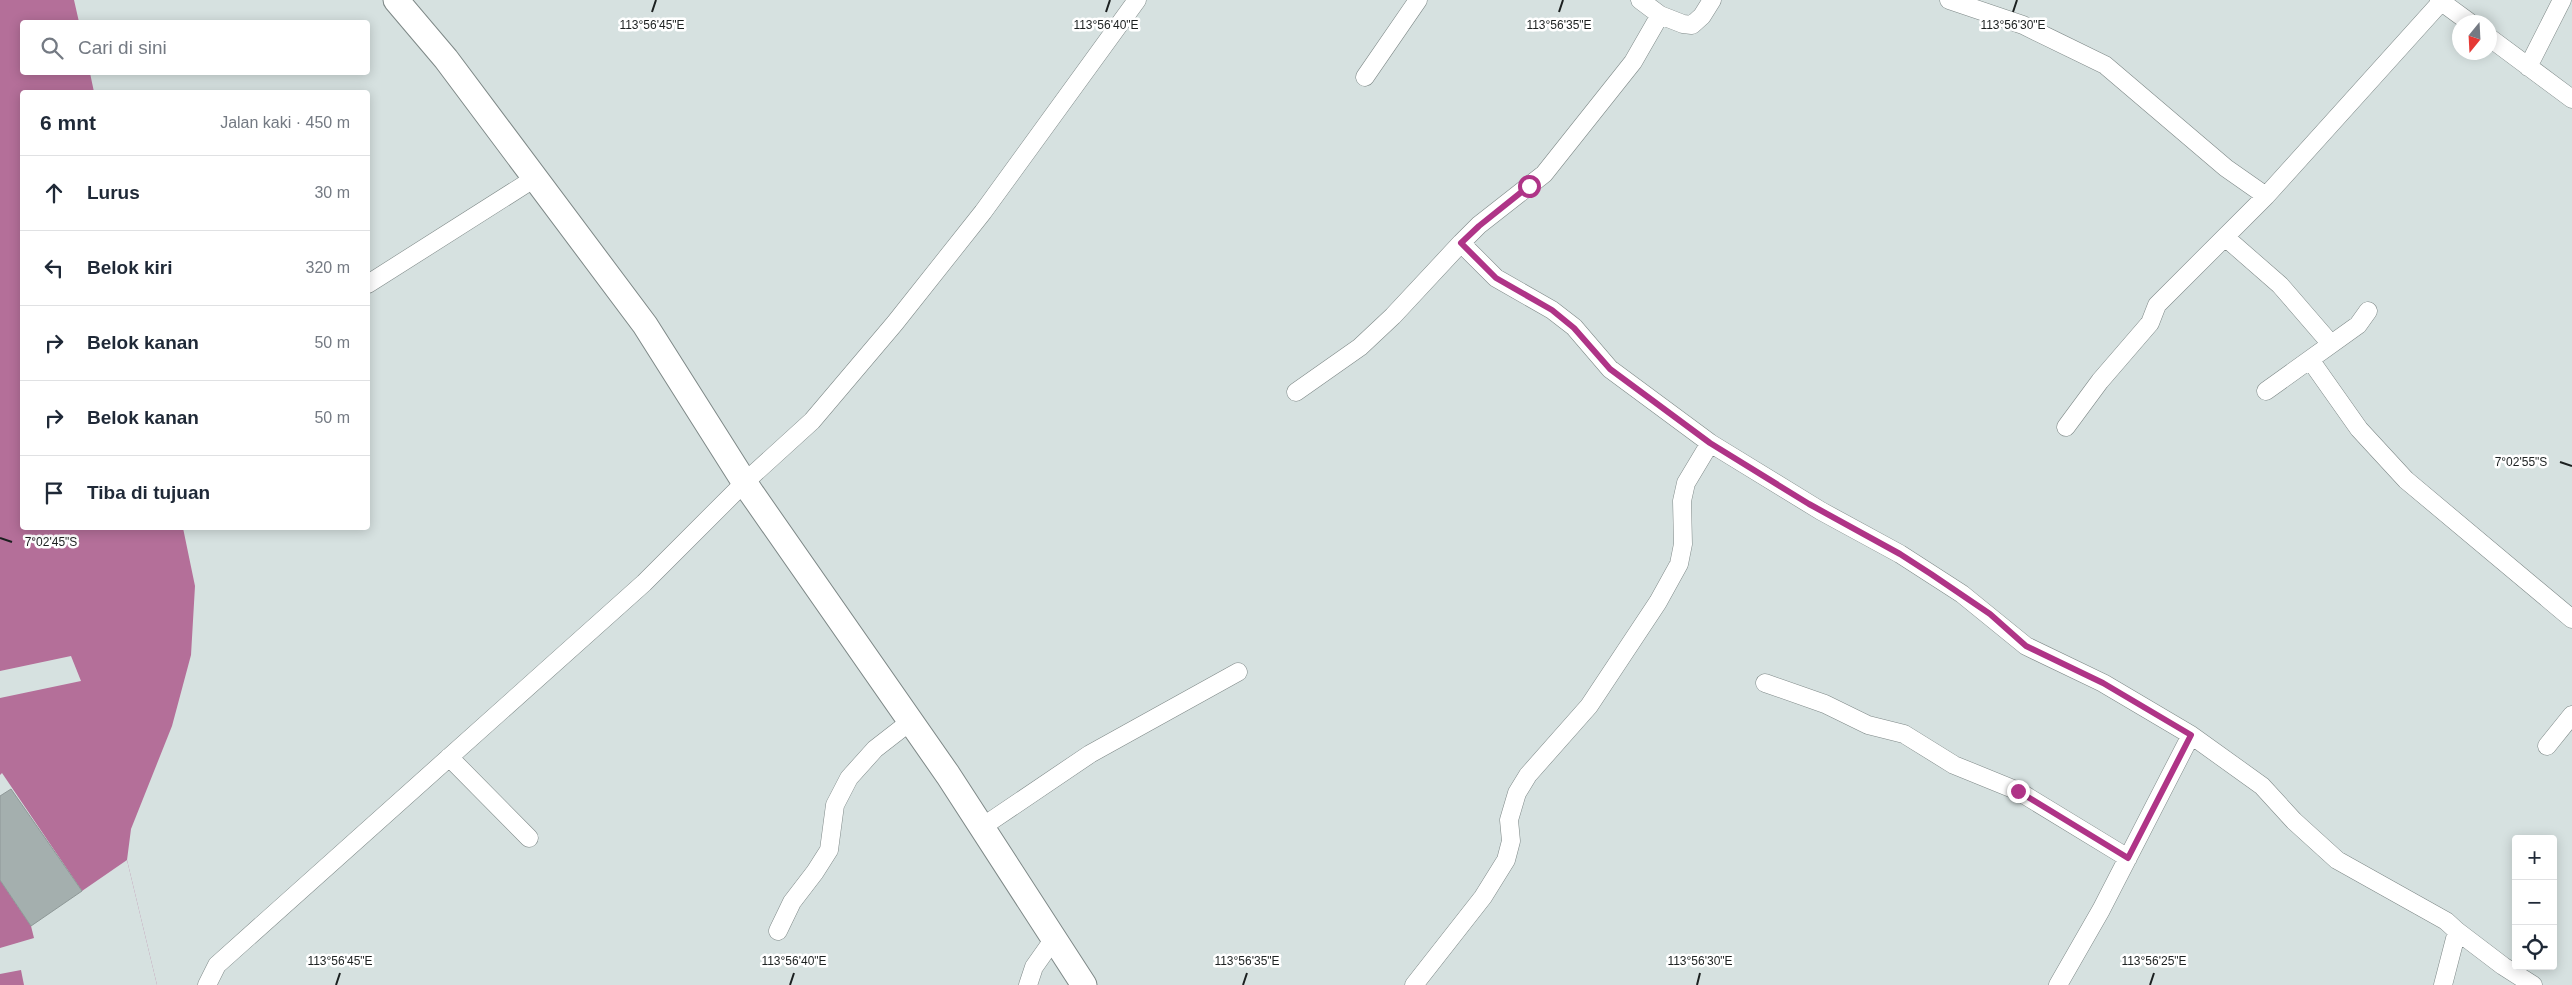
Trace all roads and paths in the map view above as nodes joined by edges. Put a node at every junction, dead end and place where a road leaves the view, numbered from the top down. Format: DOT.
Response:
graph roads {
  1 [pos="396,0"];
  2 [pos="1137,0"];
  3 [pos="1418,0"];
  4 [pos="1640,0"];
  5 [pos="1712,0"];
  6 [pos="1949,0"];
  7 [pos="2562,0"];
  8 [pos="2440,1"];
  9 [pos="1660,15"];
  10 [pos="2459,15"];
  11 [pos="2497,43"];
  12 [pos="2528,67"];
  13 [pos="1365,77"];
  14 [pos="2572,100"];
  15 [pos="535,178"];
  16 [pos="2266,196"];
  17 [pos="2225,236"];
  18 [pos="1461,243"];
  19 [pos="370,283"];
  20 [pos="2368,311"];
  21 [pos="2332,344"];
  22 [pos="2311,360"];
  23 [pos="2266,391"];
  24 [pos="1296,392"];
  25 [pos="2066,427"];
  26 [pos="1710,443"];
  27 [pos="745,482"];
  28 [pos="2572,619"];
  29 [pos="1238,672"];
  30 [pos="1765,683"];
  31 [pos="2572,715"];
  32 [pos="910,721"];
  33 [pos="2191,735"];
  34 [pos="2546,746"];
  35 [pos="449,757"];
  36 [pos="982,827"];
  37 [pos="529,838"];
  38 [pos="2128,858"];
  39 [pos="778,930"];
  40 [pos="2457,931"];
  41 [pos="1053,940"];
  42 [pos="207,985"];
  43 [pos="1028,985"];
  44 [pos="1084,985"];
  45 [pos="1414,985"];
  46 [pos="2058,985"];
  47 [pos="2443,985"];
  48 [pos="2534,985"];
  1 -- 15 [label="main road"];
  2 -- 27 [label="street"];
  3 -- 13 [label="street"];
  4 -- 9 [label="street"];
  5 -- 9 [label="street"];
  6 -- 16 [label="street"];
  7 -- 12 [label="street"];
  8 -- 10 [label="street"];
  8 -- 16 [label="street"];
  9 -- 18 [label="street"];
  11 -- 12 [label="street"];
  12 -- 14 [label="street"];
  15 -- 19 [label="street"];
  15 -- 27 [label="main road"];
  16 -- 17 [label="street"];
  17 -- 21 [label="street"];
  17 -- 25 [label="street"];
  18 -- 24 [label="street"];
  18 -- 26 [label="street"];
  20 -- 21 [label="street"];
  21 -- 22 [label="street"];
  22 -- 23 [label="street"];
  22 -- 28 [label="street"];
  26 -- 33 [label="street"];
  26 -- 45 [label="street"];
  27 -- 32 [label="main road"];
  27 -- 35 [label="street"];
  29 -- 36 [label="street"];
  30 -- 38 [label="street"];
  31 -- 34 [label="street"];
  32 -- 36 [label="main road"];
  32 -- 39 [label="street"];
  33 -- 38 [label="street"];
  33 -- 40 [label="street"];
  35 -- 37 [label="street"];
  35 -- 42 [label="street"];
  36 -- 41 [label="main road"];
  38 -- 46 [label="street"];
  40 -- 47 [label="street"];
  40 -- 48 [label="street"];
  41 -- 43 [label="street"];
  41 -- 44 [label="main road"];
}
